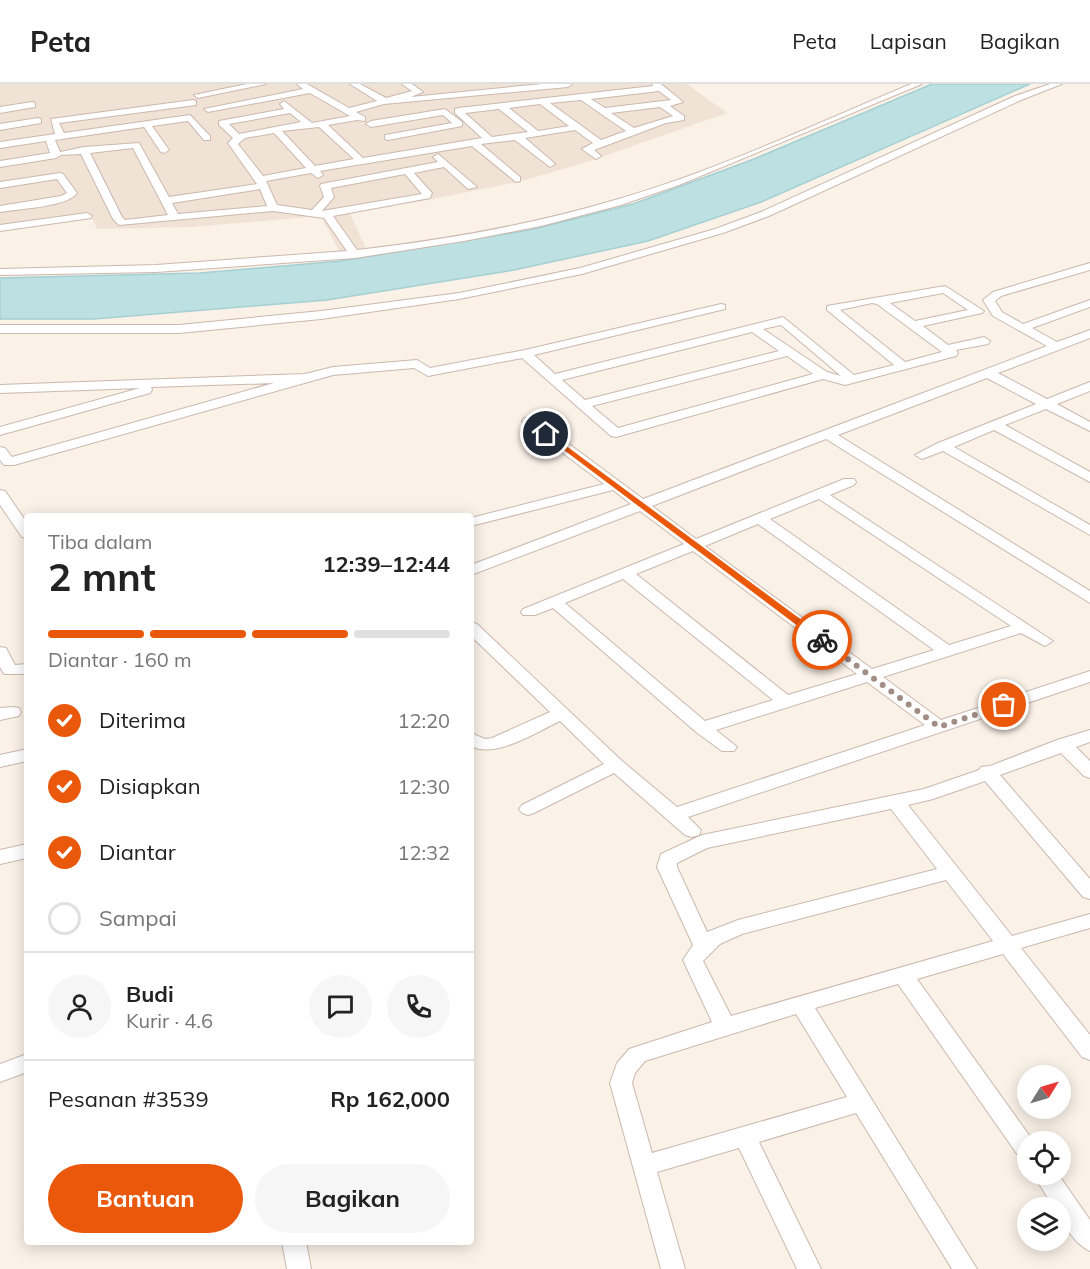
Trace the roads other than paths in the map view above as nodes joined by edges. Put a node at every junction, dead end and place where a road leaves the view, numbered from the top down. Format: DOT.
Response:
graph roads {
  1 [pos="240,84"];
  2 [pos="262,84"];
  3 [pos="301,84"];
  4 [pos="354,84"];
  5 [pos="405,84"];
  6 [pos="454,84"];
  7 [pos="504,84"];
  8 [pos="568,84"];
  9 [pos="897,84"];
  10 [pos="1058,84"];
  11 [pos="659,86"];
  12 [pos="913,86"];
  13 [pos="312,90"];
  14 [pos="514,90"];
  15 [pos="470,93"];
  16 [pos="196,97"];
  17 [pos="583,97"];
  18 [pos="386,102"];
  19 [pos="542,102"];
  20 [pos="662,104"];
  21 [pos="32,105"];
  22 [pos="501,106"];
  23 [pos="0,110"];
  24 [pos="348,111"];
  25 [pos="458,111"];
  26 [pos="603,111"];
  27 [pos="445,112"];
  28 [pos="359,117"];
  29 [pos="190,118"];
  30 [pos="664,120"];
  31 [pos="38,121"];
  32 [pos="146,124"];
  33 [pos="313,124"];
  34 [pos="371,124"];
  35 [pos="623,125"];
  36 [pos="0,127"];
  37 [pos="577,127"];
  38 [pos="561,130"];
  39 [pos="278,132"];
  40 [pos="633,132"];
  41 [pos="536,134"];
  42 [pos="60,136"];
  43 [pos="518,137"];
  44 [pos="49,138"];
  45 [pos="207,138"];
  46 [pos="388,138"];
  47 [pos="236,139"];
  48 [pos="484,140"];
  49 [pos="473,142"];
  50 [pos="600,144"];
  51 [pos="0,145"];
  52 [pos="428,149"];
  53 [pos="587,149"];
  54 [pos="84,150"];
  55 [pos="164,150"];
  56 [pos="64,153"];
  57 [pos="405,153"];
  58 [pos="596,156"];
  59 [pos="361,161"];
  60 [pos="0,164"];
  61 [pos="446,164"];
  62 [pos="550,164"];
  63 [pos="314,170"];
  64 [pos="407,171"];
  65 [pos="516,179"];
  66 [pos="415,180"];
  67 [pos="261,183"];
  68 [pos="0,185"];
  69 [pos="472,187"];
  70 [pos="326,190"];
  71 [pos="168,201"];
  72 [pos="273,208"];
  73 [pos="0,209"];
  74 [pos="320,213"];
  75 [pos="87,216"];
  76 [pos="175,218"];
  77 [pos="0,228"];
  78 [pos="355,255"];
  79 [pos="1090,266"];
  80 [pos="3,272"];
  81 [pos="0,285"];
  82 [pos="880,301"];
  83 [pos="1090,303"];
  84 [pos="721,307"];
  85 [pos="913,325"];
  86 [pos="753,328"];
  87 [pos="1022,328"];
  88 [pos="0,329"];
  89 [pos="1090,334"];
  90 [pos="984,341"];
  91 [pos="1057,346"];
  92 [pos="945,349"];
  93 [pos="789,352"];
  94 [pos="525,354"];
  95 [pos="903,366"];
  96 [pos="988,373"];
  97 [pos="823,375"];
  98 [pos="305,378"];
  99 [pos="554,378"];
  100 [pos="852,379"];
  101 [pos="173,383"];
  102 [pos="1090,386"];
  103 [pos="0,389"];
  104 [pos="583,404"];
  105 [pos="1047,404"];
  106 [pos="46,418"];
  107 [pos="0,419"];
  108 [pos="529,421"];
  109 [pos="995,425"];
  110 [pos="1090,427"];
  111 [pos="0,431"];
  112 [pos="827,434"];
  113 [pos="943,446"];
  114 [pos="0,451"];
  115 [pos="922,454"];
  116 [pos="1090,478"];
  117 [pos="849,482"];
  118 [pos="616,485"];
  119 [pos="0,494"];
  120 [pos="820,494"];
  121 [pos="642,505"];
  122 [pos="759,518"];
  123 [pos="474,521"];
  124 [pos="24,530"];
  125 [pos="1090,531"];
  126 [pos="695,545"];
  127 [pos="474,569"];
  128 [pos="625,573"];
  129 [pos="1090,598"];
  130 [pos="555,602"];
  131 [pos="529,612"];
  132 [pos="1023,627"];
  133 [pos="474,630"];
  134 [pos="1045,641"];
  135 [pos="947,651"];
  136 [pos="0,652"];
  137 [pos="24,669"];
  138 [pos="869,675"];
  139 [pos="1090,676"];
  140 [pos="785,701"];
  141 [pos="561,714"];
  142 [pos="939,727"];
  143 [pos="702,728"];
  144 [pos="1090,736"];
  145 [pos="474,741"];
  146 [pos="1063,744"];
  147 [pos="728,747"];
  148 [pos="24,756"];
  149 [pos="0,761"];
  150 [pos="616,765"];
  151 [pos="987,771"];
  152 [pos="1090,772"];
  153 [pos="896,802"];
  154 [pos="528,809"];
  155 [pos="676,814"];
  156 [pos="692,830"];
  157 [pos="24,852"];
  158 [pos="0,857"];
  159 [pos="951,872"];
  160 [pos="1090,892"];
  161 [pos="1090,921"];
  162 [pos="703,944"];
  163 [pos="1008,944"];
  164 [pos="903,975"];
  165 [pos="801,1004"];
  166 [pos="726,1026"];
  167 [pos="1090,1052"];
  168 [pos="24,1064"];
  169 [pos="0,1073"];
  170 [pos="862,1102"];
  171 [pos="744,1136"];
  172 [pos="1017,1136"];
  173 [pos="643,1166"];
  174 [pos="1052,1185"];
  175 [pos="1090,1240"];
  176 [pos="295,1245"];
  177 [pos="299,1269"];
  178 [pos="673,1269"];
  179 [pos="809,1269"];
  180 [pos="965,1269"];
  1 -- 16 [label="street"];
  2 -- 16 [label="street"];
  3 -- 13 [label="street"];
  4 -- 18 [label="street"];
  5 -- 18 [label="street"];
  6 -- 15 [label="street"];
  7 -- 14 [label="street"];
  8 -- 14 [label="street"];
  9 -- 12 [label="street"];
  10 -- 88 [label="street"];
  11 -- 17 [label="street"];
  11 -- 20 [label="street"];
  12 -- 78 [label="street"];
  13 -- 24 [label="street"];
  13 -- 29 [label="street"];
  14 -- 15 [label="street"];
  15 -- 18 [label="street"];
  16 -- 42 [label="street"];
  17 -- 19 [label="street"];
  17 -- 26 [label="street"];
  18 -- 24 [label="street"];
  19 -- 22 [label="street"];
  19 -- 37 [label="street"];
  20 -- 26 [label="street"];
  20 -- 30 [label="street"];
  21 -- 23 [label="street"];
  22 -- 25 [label="street"];
  22 -- 41 [label="street"];
  24 -- 28 [label="street"];
  25 -- 27 [label="street"];
  25 -- 48 [label="street"];
  26 -- 35 [label="street"];
  27 -- 34 [label="street"];
  27 -- 46 [label="street"];
  28 -- 33 [label="street"];
  28 -- 34 [label="street"];
  29 -- 32 [label="street"];
  29 -- 45 [label="street"];
  30 -- 35 [label="street"];
  30 -- 40 [label="street"];
  31 -- 36 [label="street"];
  32 -- 42 [label="street"];
  32 -- 55 [label="street"];
  33 -- 39 [label="street"];
  33 -- 47 [label="street"];
  33 -- 47 [label="street"];
  33 -- 59 [label="street"];
  34 -- 46 [label="street"];
  35 -- 40 [label="street"];
  37 -- 38 [label="street"];
  37 -- 50 [label="street"];
  38 -- 41 [label="street"];
  38 -- 53 [label="street"];
  39 -- 47 [label="street"];
  39 -- 63 [label="street"];
  40 -- 50 [label="street"];
  41 -- 43 [label="street"];
  42 -- 44 [label="street"];
  43 -- 48 [label="street"];
  43 -- 62 [label="street"];
  44 -- 51 [label="street"];
  44 -- 60 [label="street"];
  46 -- 57 [label="street"];
  47 -- 67 [label="street"];
  48 -- 49 [label="street"];
  49 -- 52 [label="street"];
  49 -- 65 [label="street"];
  50 -- 53 [label="street"];
  52 -- 57 [label="street"];
  52 -- 61 [label="street"];
  53 -- 58 [label="street"];
  54 -- 56 [label="street"];
  54 -- 71 [label="street"];
  54 -- 76 [label="street"];
  57 -- 59 [label="street"];
  59 -- 63 [label="street"];
  61 -- 64 [label="street"];
  61 -- 69 [label="street"];
  63 -- 67 [label="street"];
  63 -- 70 [label="street"];
  64 -- 66 [label="street"];
  64 -- 70 [label="street"];
  66 -- 70 [label="street"];
  66 -- 74 [label="street"];
  67 -- 71 [label="street"];
  67 -- 72 [label="street"];
  68 -- 73 [label="street"];
  70 -- 74 [label="street"];
  71 -- 76 [label="street"];
  72 -- 74 [label="street"];
  72 -- 76 [label="street"];
  74 -- 78 [label="street"];
  75 -- 77 [label="street"];
  78 -- 80 [label="street"];
  79 -- 87 [label="street"];
  80 -- 81 [label="street"];
  82 -- 85 [label="street"];
  82 -- 85 [label="street"];
  82 -- 95 [label="street"];
  83 -- 87 [label="street"];
  84 -- 94 [label="street"];
  85 -- 92 [label="street"];
  86 -- 93 [label="street"];
  86 -- 99 [label="street"];
  86 -- 100 [label="street"];
  87 -- 91 [label="street"];
  89 -- 91 [label="street"];
  90 -- 92 [label="street"];
  91 -- 96 [label="street"];
  92 -- 95 [label="street"];
  93 -- 97 [label="street"];
  93 -- 104 [label="street"];
  94 -- 98 [label="street"];
  94 -- 99 [label="street"];
  95 -- 100 [label="street"];
  96 -- 105 [label="street"];
  96 -- 112 [label="street"];
  97 -- 100 [label="street"];
  97 -- 104 [label="street"];
  98 -- 101 [label="street"];
  98 -- 114 [label="street"];
  99 -- 104 [label="street"];
  101 -- 103 [label="street"];
  101 -- 106 [label="street"];
  102 -- 105 [label="street"];
  105 -- 109 [label="street"];
  105 -- 110 [label="street"];
  106 -- 107 [label="street"];
  106 -- 111 [label="street"];
  108 -- 118 [label="street"];
  109 -- 113 [label="street"];
  109 -- 116 [label="street"];
  112 -- 121 [label="street"];
  112 -- 129 [label="street"];
  113 -- 115 [label="street"];
  113 -- 125 [label="street"];
  117 -- 120 [label="street"];
  118 -- 121 [label="street"];
  118 -- 123 [label="street"];
  119 -- 124 [label="street"];
  120 -- 122 [label="street"];
  120 -- 132 [label="street"];
  121 -- 126 [label="street"];
  121 -- 127 [label="street"];
  122 -- 126 [label="street"];
  122 -- 135 [label="street"];
  126 -- 128 [label="street"];
  126 -- 138 [label="street"];
  128 -- 130 [label="street"];
  128 -- 140 [label="street"];
  130 -- 131 [label="street"];
  130 -- 143 [label="street"];
  132 -- 134 [label="street"];
  132 -- 135 [label="street"];
  133 -- 141 [label="street"];
  135 -- 138 [label="street"];
  136 -- 137 [label="street"];
  138 -- 140 [label="street"];
  138 -- 142 [label="street"];
  139 -- 142 [label="street"];
  140 -- 143 [label="street"];
  141 -- 145 [label="street"];
  141 -- 150 [label="street"];
  142 -- 155 [label="street"];
  143 -- 147 [label="street"];
  144 -- 146 [label="street"];
  146 -- 151 [label="street"];
  146 -- 152 [label="street"];
  148 -- 149 [label="street"];
  150 -- 154 [label="street"];
  150 -- 155 [label="street"];
  151 -- 153 [label="street"];
  151 -- 160 [label="street"];
  153 -- 159 [label="street"];
  153 -- 162 [label="street"];
  155 -- 156 [label="street"];
  157 -- 158 [label="street"];
  159 -- 162 [label="street"];
  159 -- 163 [label="street"];
  161 -- 163 [label="street"];
  162 -- 166 [label="street"];
  163 -- 164 [label="street"];
  163 -- 167 [label="street"];
  164 -- 165 [label="street"];
  164 -- 172 [label="street"];
  165 -- 166 [label="street"];
  165 -- 170 [label="street"];
  166 -- 173 [label="street"];
  168 -- 169 [label="street"];
  170 -- 171 [label="street"];
  170 -- 180 [label="street"];
  171 -- 173 [label="street"];
  171 -- 179 [label="street"];
  173 -- 178 [label="street"];
  174 -- 175 [label="street"];
  176 -- 177 [label="street"];
}
